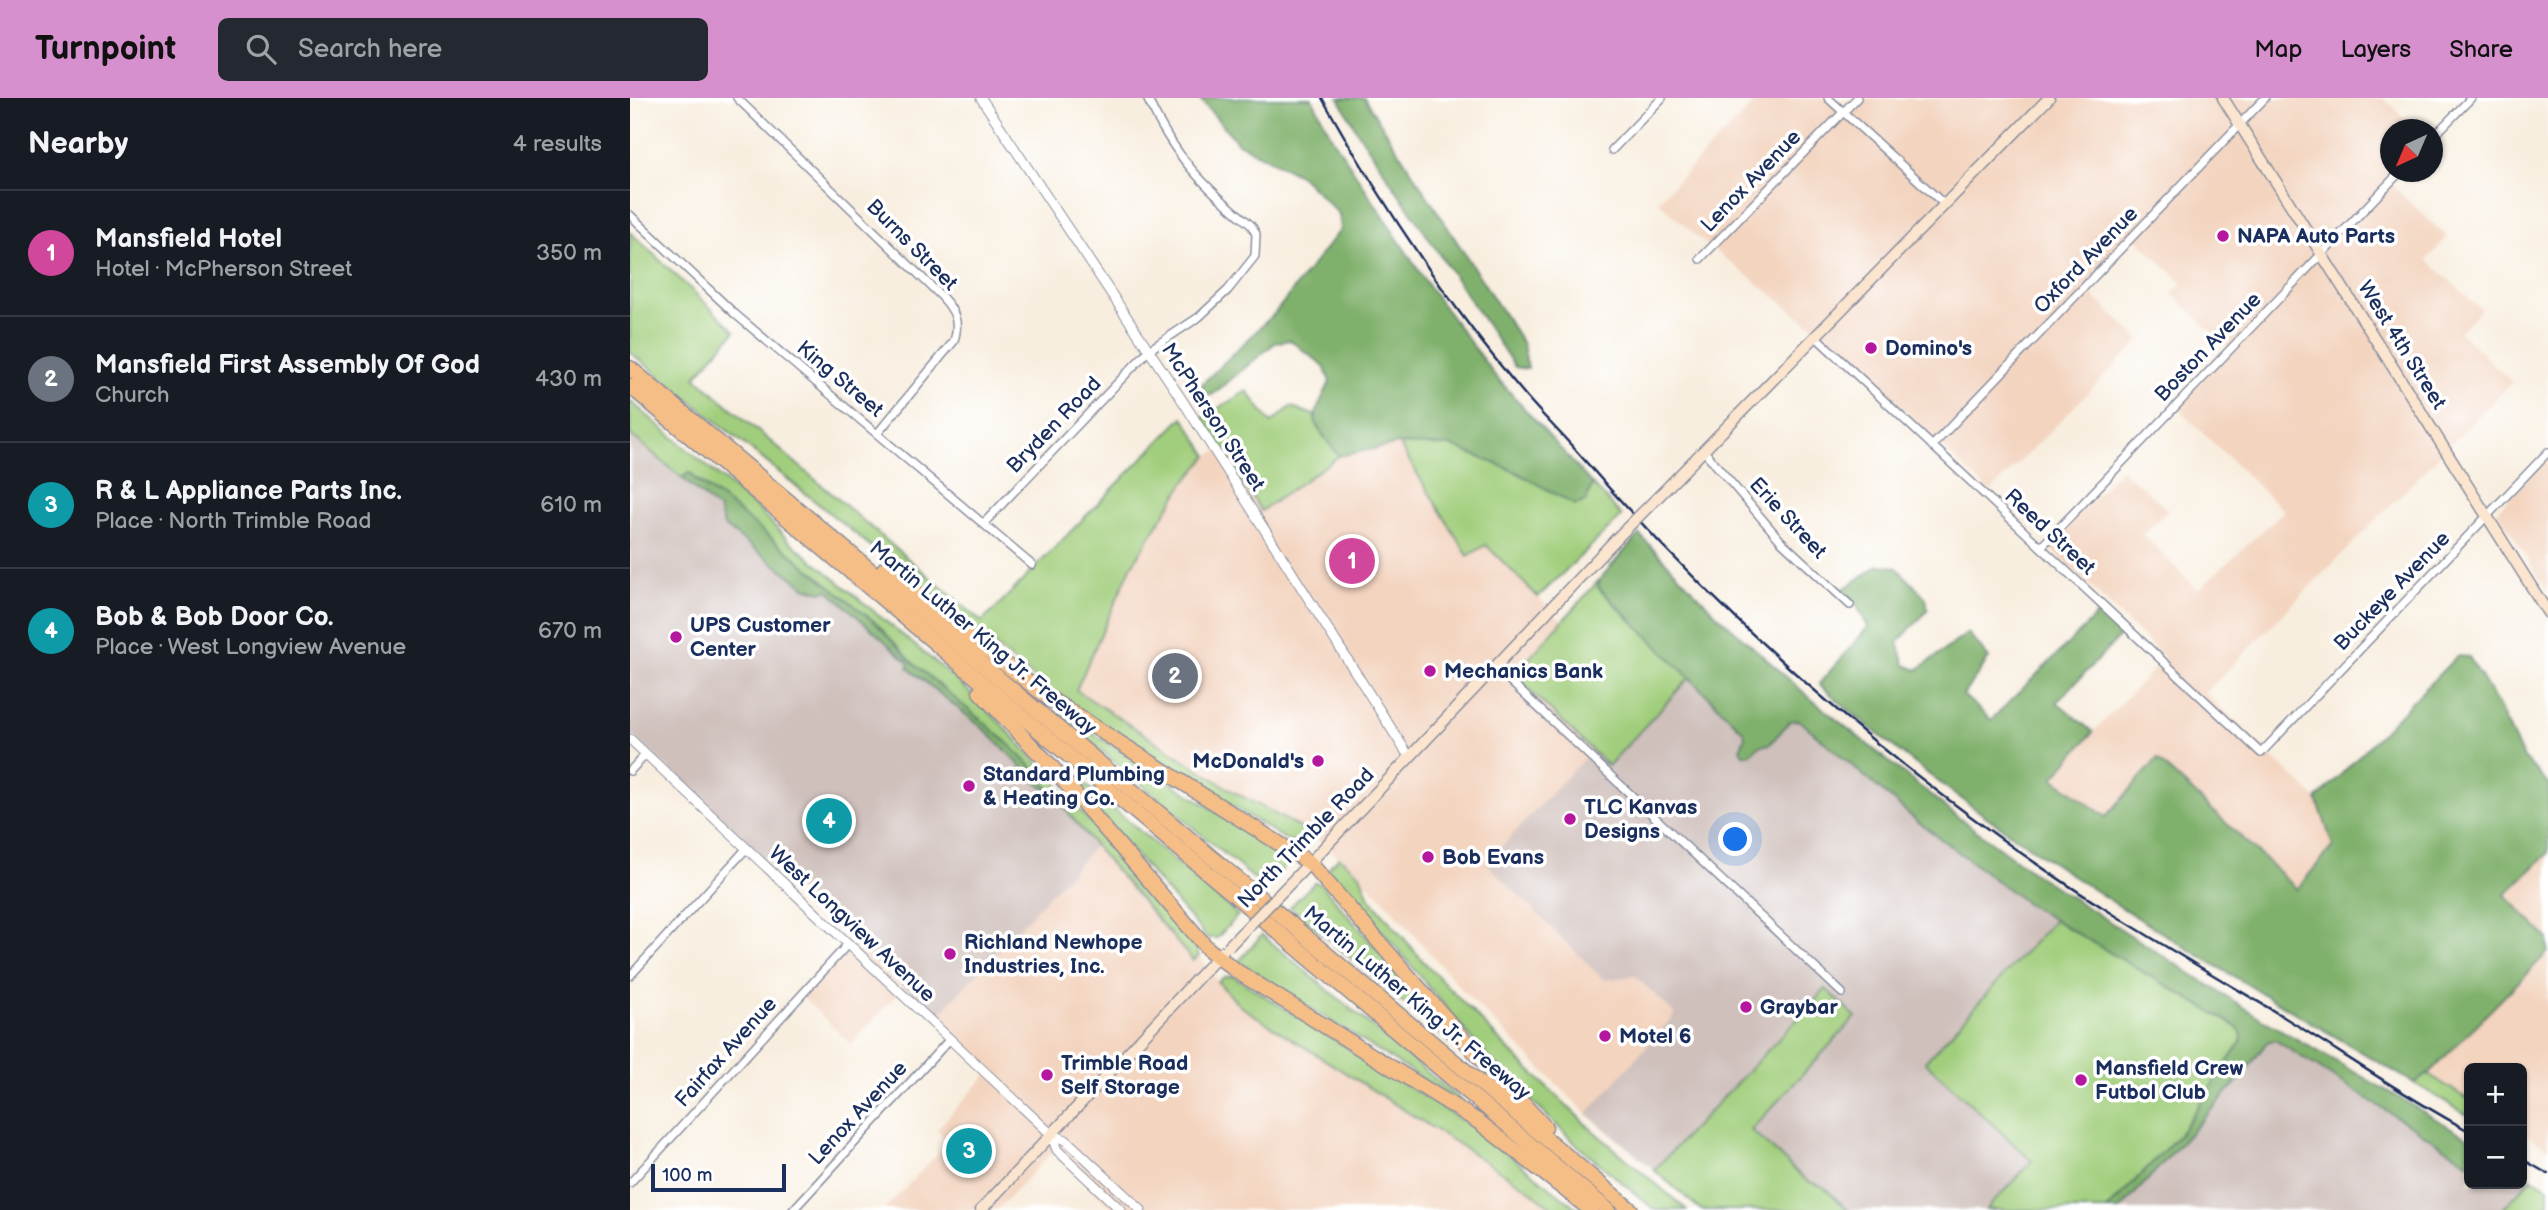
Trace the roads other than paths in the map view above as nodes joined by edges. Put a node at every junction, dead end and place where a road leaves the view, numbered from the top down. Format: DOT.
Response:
graph roads {
  1 [pos="981,98"];
  2 [pos="1147,98"];
  3 [pos="1662,98"];
  4 [pos="1828,98"];
  5 [pos="1857,98"];
  6 [pos="2049,98"];
  7 [pos="2223,98"];
  8 [pos="2265,98"];
  9 [pos="2471,98"];
  10 [pos="742,100"];
  11 [pos="1843,112"];
  12 [pos="2239,125"];
  13 [pos="2443,127"];
  14 [pos="1612,150"];
  15 [pos="2390,182"];
  16 [pos="1945,205"];
  17 [pos="630,215"];
  18 [pos="2321,254"];
  19 [pos="1700,259"];
  20 [pos="1815,337"];
  21 [pos="1149,350"];
  22 [pos="630,368"];
  23 [pos="630,386"];
  24 [pos="877,434"];
  25 [pos="1932,446"];
  26 [pos="1704,451"];
  27 [pos="2548,452"];
  28 [pos="742,462"];
  29 [pos="781,513"];
  30 [pos="2487,516"];
  31 [pos="984,523"];
  32 [pos="2041,547"];
  33 [pos="1032,565"];
  34 [pos="1850,605"];
  35 [pos="2548,613"];
  36 [pos="1496,668"];
  37 [pos="630,739"];
  38 [pos="2261,753"];
  39 [pos="646,754"];
  40 [pos="1410,758"];
  41 [pos="630,771"];
  42 [pos="746,849"];
  43 [pos="1305,868"];
  44 [pos="848,944"];
  45 [pos="1223,952"];
  46 [pos="630,976"];
  47 [pos="1842,993"];
  48 [pos="949,1040"];
  49 [pos="1051,1134"];
  50 [pos="630,1183"];
  51 [pos="793,1210"];
  52 [pos="981,1210"];
  53 [pos="1121,1210"];
  54 [pos="1141,1210"];
  55 [pos="1591,1210"];
  56 [pos="1608,1210"];
  57 [pos="1631,1210"];
  1 -- 21 [label="street, McPherson Street"];
  2 -- 21 [label="street, Bryden Road"];
  3 -- 14 [label="street"];
  4 -- 11 [label="street"];
  5 -- 11 [label="street, Lenox Avenue"];
  6 -- 16 [label="main road, North Trimble Road"];
  7 -- 12 [label="main road, West 4th Street"];
  8 -- 12 [label="street, Oxford Avenue"];
  9 -- 13 [label="street"];
  10 -- 24 [label="street, Burns Street"];
  11 -- 16 [label="street"];
  11 -- 19 [label="street, Lenox Avenue"];
  12 -- 18 [label="main road, West 4th Street"];
  12 -- 25 [label="street, Oxford Avenue"];
  15 -- 18 [label="street, Boston Avenue"];
  16 -- 20 [label="main road, North Trimble Road"];
  17 -- 24 [label="street, King Street"];
  18 -- 30 [label="main road, West 4th Street"];
  18 -- 32 [label="street, Boston Avenue"];
  20 -- 25 [label="street, Reed Street"];
  20 -- 26 [label="main road, North Trimble Road"];
  21 -- 31 [label="street, Bryden Road"];
  21 -- 40 [label="street, McPherson Street"];
  22 -- 28 [label="highway, Martin Luther King Jr. Freeway"];
  23 -- 29 [label="highway, Martin Luther King Jr. Freeway"];
  24 -- 31 [label="street, King Street"];
  25 -- 32 [label="street, Reed Street"];
  26 -- 34 [label="street, Erie Street"];
  26 -- 36 [label="main road, North Trimble Road, bridge"];
  27 -- 30 [label="street, Buckeye Avenue"];
  28 -- 43 [label="highway"];
  28 -- 57 [label="highway, Martin Luther King Jr. Freeway"];
  29 -- 45 [label="highway"];
  29 -- 56 [label="highway, Martin Luther King Jr. Freeway"];
  30 -- 35 [label="main road, West 4th Street"];
  30 -- 38 [label="street, Buckeye Avenue"];
  31 -- 33 [label="street, King Street"];
  32 -- 38 [label="street, Reed Street"];
  36 -- 40 [label="main road, North Trimble Road"];
  36 -- 47 [label="street"];
  37 -- 39 [label="street, West Longview Avenue"];
  39 -- 41 [label="street"];
  39 -- 42 [label="street, West Longview Avenue"];
  40 -- 43 [label="main road, North Trimble Road"];
  42 -- 44 [label="street, West Longview Avenue"];
  42 -- 46 [label="street"];
  43 -- 45 [label="main road, North Trimble Road, bridge"];
  43 -- 57 [label="highway"];
  44 -- 48 [label="street, West Longview Avenue"];
  44 -- 50 [label="street, Fairfax Avenue"];
  45 -- 49 [label="main road, North Trimble Road"];
  45 -- 55 [label="highway"];
  48 -- 49 [label="street, West Longview Avenue"];
  48 -- 51 [label="street, Lenox Avenue"];
  49 -- 52 [label="main road, North Trimble Road"];
  49 -- 53 [label="street, West Longview Avenue"];
  49 -- 54 [label="street, West Longview Avenue"];
}
